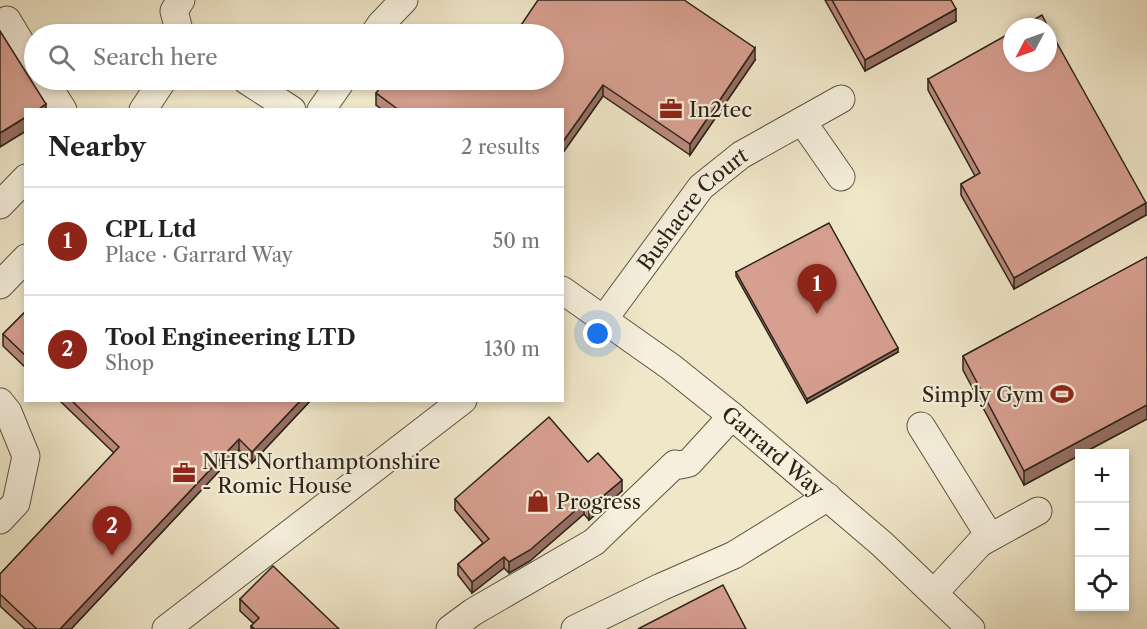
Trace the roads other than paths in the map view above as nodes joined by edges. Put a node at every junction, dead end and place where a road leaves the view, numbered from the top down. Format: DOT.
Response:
graph roads {
  1 [pos="182,0"];
  2 [pos="404,0"];
  3 [pos="7,20"];
  4 [pos="177,24"];
  5 [pos="381,24"];
  6 [pos="24,48"];
  7 [pos="50,90"];
  8 [pos="156,90"];
  9 [pos="261,90"];
  10 [pos="335,90"];
  11 [pos="841,99"];
  12 [pos="62,108"];
  13 [pos="144,108"];
  14 [pos="289,108"];
  15 [pos="322,108"];
  16 [pos="802,121"];
  17 [pos="841,177"];
  18 [pos="24,180"];
  19 [pos="0,205"];
  20 [pos="24,260"];
  21 [pos="0,285"];
  22 [pos="564,292"];
  23 [pos="604,319"];
  24 [pos="0,402"];
  25 [pos="460,402"];
  26 [pos="732,416"];
  27 [pos="921,426"];
  28 [pos="828,497"];
  29 [pos="1038,511"];
  30 [pos="0,520"];
  31 [pos="990,537"];
  32 [pos="934,593"];
  33 [pos="166,629"];
  34 [pos="450,629"];
  35 [pos="575,629"];
  36 [pos="971,629"];
  1 -- 4 [label="street"];
  2 -- 5 [label="street"];
  3 -- 6 [label="street"];
  7 -- 12 [label="street"];
  8 -- 13 [label="street"];
  9 -- 14 [label="street"];
  10 -- 15 [label="street"];
  11 -- 16 [label="street, Bushacre Court"];
  16 -- 17 [label="street"];
  16 -- 23 [label="street, Bushacre Court"];
  18 -- 19 [label="street"];
  20 -- 21 [label="street"];
  22 -- 23 [label="street, Garrard Way"];
  23 -- 26 [label="street, Garrard Way"];
  24 -- 30 [label="street"];
  25 -- 33 [label="street"];
  26 -- 28 [label="street, Garrard Way"];
  26 -- 34 [label="street"];
  27 -- 31 [label="street"];
  28 -- 32 [label="street, Garrard Way"];
  28 -- 35 [label="street"];
  29 -- 31 [label="street"];
  31 -- 32 [label="street"];
  32 -- 36 [label="street, Garrard Way"];
}
